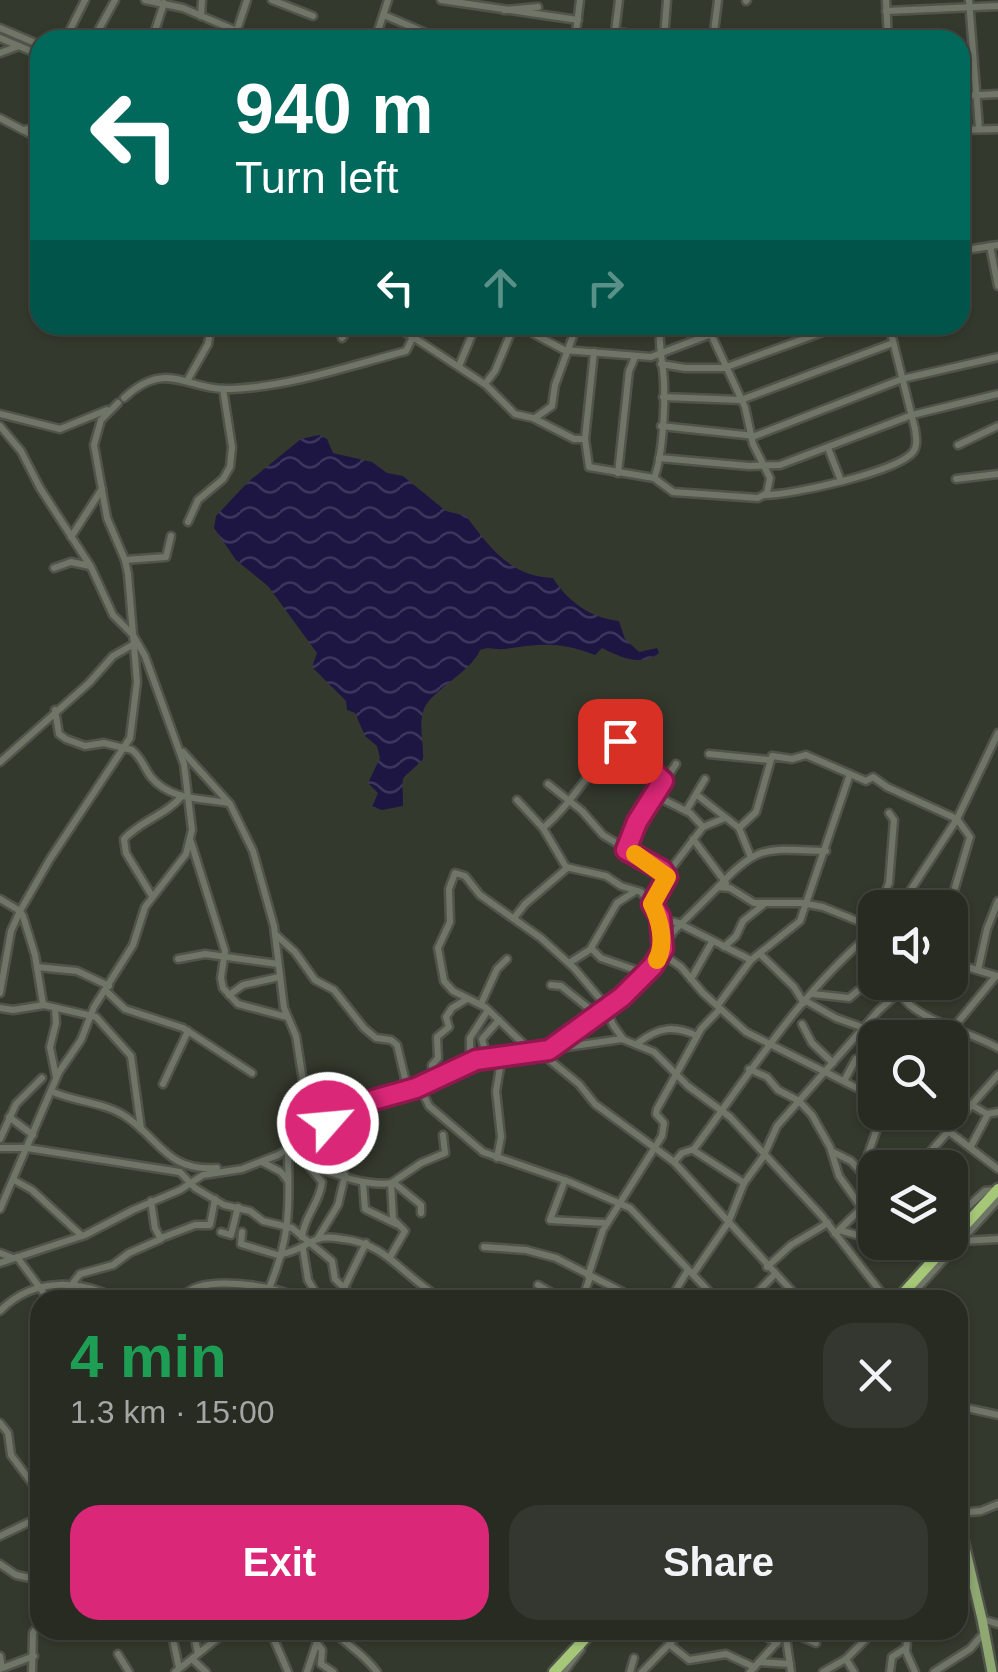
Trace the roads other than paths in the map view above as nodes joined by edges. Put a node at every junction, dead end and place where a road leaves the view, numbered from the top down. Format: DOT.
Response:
graph roads {
  1 [pos="85,0"];
  2 [pos="115,0"];
  3 [pos="145,0"];
  4 [pos="202,0"];
  5 [pos="247,0"];
  6 [pos="272,0"];
  7 [pos="388,0"];
  8 [pos="441,0"];
  9 [pos="580,0"];
  10 [pos="619,0"];
  11 [pos="666,0"];
  12 [pos="718,0"];
  13 [pos="886,0"];
  14 [pos="165,2"];
  15 [pos="931,4"];
  16 [pos="969,4"];
  17 [pos="998,6"];
  18 [pos="538,7"];
  19 [pos="886,11"];
  20 [pos="384,15"];
  21 [pos="201,16"];
  22 [pos="314,16"];
  23 [pos="578,20"];
  24 [pos="0,28"];
  25 [pos="70,30"];
  26 [pos="98,30"];
  27 [pos="157,30"];
  28 [pos="230,30"];
  29 [pos="237,30"];
  30 [pos="378,30"];
  31 [pos="419,30"];
  32 [pos="576,30"];
  33 [pos="616,30"];
  34 [pos="664,30"];
  35 [pos="714,30"];
  36 [pos="887,30"];
  37 [pos="0,38"];
  38 [pos="30,41"];
  39 [pos="19,46"];
  40 [pos="30,50"];
  41 [pos="0,54"];
  42 [pos="998,94"];
  43 [pos="970,97"];
  44 [pos="975,97"];
  45 [pos="0,118"];
  46 [pos="30,128"];
  47 [pos="998,129"];
  48 [pos="24,130"];
  49 [pos="970,130"];
  50 [pos="979,130"];
  51 [pos="30,133"];
  52 [pos="994,245"];
  53 [pos="998,286"];
  54 [pos="209,335"];
  55 [pos="344,335"];
  56 [pos="410,335"];
  57 [pos="472,335"];
  58 [pos="510,335"];
  59 [pos="539,335"];
  60 [pos="574,335"];
  61 [pos="659,335"];
  62 [pos="709,335"];
  63 [pos="711,335"];
  64 [pos="815,335"];
  65 [pos="891,335"];
  66 [pos="413,337"];
  67 [pos="342,338"];
  68 [pos="893,342"];
  69 [pos="569,350"];
  70 [pos="594,352"];
  71 [pos="635,356"];
  72 [pos="998,357"];
  73 [pos="660,359"];
  74 [pos="459,366"];
  75 [pos="724,368"];
  76 [pos="902,379"];
  77 [pos="188,381"];
  78 [pos="484,384"];
  79 [pos="223,389"];
  80 [pos="998,394"];
  81 [pos="663,397"];
  82 [pos="741,400"];
  83 [pos="110,410"];
  84 [pos="0,414"];
  85 [pos="912,415"];
  86 [pos="534,418"];
  87 [pos="0,426"];
  88 [pos="661,426"];
  89 [pos="998,426"];
  90 [pos="750,436"];
  91 [pos="584,439"];
  92 [pos="958,445"];
  93 [pos="828,448"];
  94 [pos="659,458"];
  95 [pos="765,466"];
  96 [pos="618,472"];
  97 [pos="998,474"];
  98 [pos="654,478"];
  99 [pos="956,479"];
  100 [pos="841,481"];
  101 [pos="102,490"];
  102 [pos="764,495"];
  103 [pos="188,522"];
  104 [pos="71,536"];
  105 [pos="172,536"];
  106 [pos="125,560"];
  107 [pos="91,567"];
  108 [pos="54,568"];
  109 [pos="134,639"];
  110 [pos="55,710"];
  111 [pos="608,726"];
  112 [pos="998,733"];
  113 [pos="620,741"];
  114 [pos="126,748"];
  115 [pos="179,748"];
  116 [pos="709,754"];
  117 [pos="770,760"];
  118 [pos="0,762"];
  119 [pos="676,764"];
  120 [pos="850,774"];
  121 [pos="705,779"];
  122 [pos="663,781"];
  123 [pos="548,784"];
  124 [pos="654,795"];
  125 [pos="697,795"];
  126 [pos="186,797"];
  127 [pos="517,800"];
  128 [pos="570,802"];
  129 [pos="230,804"];
  130 [pos="686,811"];
  131 [pos="888,813"];
  132 [pos="725,818"];
  133 [pos="958,818"];
  134 [pos="703,827"];
  135 [pos="543,828"];
  136 [pos="739,828"];
  137 [pos="693,838"];
  138 [pos="191,841"];
  139 [pos="626,850"];
  140 [pos="826,852"];
  141 [pos="750,855"];
  142 [pos="568,868"];
  143 [pos="666,874"];
  144 [pos="724,880"];
  145 [pos="718,886"];
  146 [pos="730,888"];
  147 [pos="637,890"];
  148 [pos="886,890"];
  149 [pos="911,890"];
  150 [pos="954,890"];
  151 [pos="152,896"];
  152 [pos="0,899"];
  153 [pos="808,903"];
  154 [pos="652,904"];
  155 [pos="764,904"];
  156 [pos="998,904"];
  157 [pos="20,911"];
  158 [pos="660,917"];
  159 [pos="514,918"];
  160 [pos="858,922"];
  161 [pos="680,924"];
  162 [pos="275,934"];
  163 [pos="712,942"];
  164 [pos="858,945"];
  165 [pos="724,947"];
  166 [pos="592,948"];
  167 [pos="662,951"];
  168 [pos="760,954"];
  169 [pos="224,958"];
  170 [pos="178,959"];
  171 [pos="507,959"];
  172 [pos="751,960"];
  173 [pos="569,963"];
  174 [pos="278,964"];
  175 [pos="998,966"];
  176 [pos="37,967"];
  177 [pos="968,967"];
  178 [pos="978,970"];
  179 [pos="645,973"];
  180 [pos="996,976"];
  181 [pos="279,977"];
  182 [pos="691,979"];
  183 [pos="551,985"];
  184 [pos="107,988"];
  185 [pos="858,991"];
  186 [pos="0,993"];
  187 [pos="813,994"];
  188 [pos="229,995"];
  189 [pos="468,999"];
  190 [pos="891,1000"];
  191 [pos="904,1000"];
  192 [pos="805,1002"];
  193 [pos="44,1005"];
  194 [pos="484,1007"];
  195 [pos="719,1007"];
  196 [pos="0,1008"];
  197 [pos="55,1008"];
  198 [pos="606,1008"];
  199 [pos="596,1014"];
  200 [pos="90,1015"];
  201 [pos="287,1017"];
  202 [pos="499,1020"];
  203 [pos="871,1020"];
  204 [pos="932,1020"];
  205 [pos="959,1020"];
  206 [pos="802,1024"];
  207 [pos="858,1026"];
  208 [pos="188,1031"];
  209 [pos="968,1034"];
  210 [pos="697,1036"];
  211 [pos="858,1036"];
  212 [pos="624,1039"];
  213 [pos="638,1043"];
  214 [pos="770,1045"];
  215 [pos="998,1048"];
  216 [pos="541,1052"];
  217 [pos="502,1056"];
  218 [pos="487,1057"];
  219 [pos="856,1060"];
  220 [pos="470,1062"];
  221 [pos="833,1063"];
  222 [pos="748,1069"];
  223 [pos="826,1070"];
  224 [pos="252,1073"];
  225 [pos="998,1074"];
  226 [pos="677,1076"];
  227 [pos="42,1078"];
  228 [pos="56,1078"];
  229 [pos="433,1079"];
  230 [pos="844,1081"];
  231 [pos="163,1084"];
  232 [pos="420,1087"];
  233 [pos="858,1089"];
  234 [pos="51,1091"];
  235 [pos="402,1092"];
  236 [pos="799,1101"];
  237 [pos="968,1102"];
  238 [pos="972,1104"];
  239 [pos="721,1109"];
  240 [pos="998,1112"];
  241 [pos="988,1114"];
  242 [pos="10,1117"];
  243 [pos="319,1127"];
  244 [pos="141,1130"];
  245 [pos="949,1131"];
  246 [pos="34,1135"];
  247 [pos="443,1135"];
  248 [pos="0,1139"];
  249 [pos="971,1146"];
  250 [pos="290,1147"];
  251 [pos="0,1148"];
  252 [pos="27,1148"];
  253 [pos="654,1148"];
  254 [pos="692,1150"];
  255 [pos="932,1150"];
  256 [pos="832,1152"];
  257 [pos="764,1154"];
  258 [pos="497,1158"];
  259 [pos="674,1162"];
  260 [pos="258,1163"];
  261 [pos="310,1165"];
  262 [pos="858,1169"];
  263 [pos="998,1169"];
  264 [pos="345,1175"];
  265 [pos="14,1180"];
  266 [pos="565,1180"];
  267 [pos="191,1182"];
  268 [pos="288,1182"];
  269 [pos="363,1182"];
  270 [pos="392,1183"];
  271 [pos="744,1183"];
  272 [pos="998,1190"];
  273 [pos="215,1198"];
  274 [pos="998,1200"];
  275 [pos="151,1201"];
  276 [pos="618,1201"];
  277 [pos="858,1203"];
  278 [pos="968,1206"];
  279 [pos="238,1207"];
  280 [pos="0,1208"];
  281 [pos="858,1210"];
  282 [pos="422,1213"];
  283 [pos="730,1219"];
  284 [pos="606,1223"];
  285 [pos="396,1224"];
  286 [pos="828,1224"];
  287 [pos="289,1226"];
  288 [pos="222,1232"];
  289 [pos="242,1232"];
  290 [pos="837,1232"];
  291 [pos="968,1234"];
  292 [pos="82,1236"];
  293 [pos="858,1236"];
  294 [pos="302,1237"];
  295 [pos="161,1238"];
  296 [pos="318,1238"];
  297 [pos="998,1239"];
  298 [pos="968,1241"];
  299 [pos="366,1243"];
  300 [pos="306,1247"];
  301 [pos="484,1248"];
  302 [pos="0,1254"];
  303 [pos="281,1255"];
  304 [pos="16,1258"];
  305 [pos="390,1258"];
  306 [pos="945,1260"];
  307 [pos="0,1263"];
  308 [pos="767,1266"];
  309 [pos="691,1272"];
  310 [pos="775,1274"];
  311 [pos="589,1276"];
  312 [pos="73,1283"];
  313 [pos="538,1285"];
  314 [pos="344,1288"];
  315 [pos="39,1289"];
  316 [pos="268,1289"];
  317 [pos="92,1290"];
  318 [pos="191,1290"];
  319 [pos="271,1290"];
  320 [pos="314,1290"];
  321 [pos="429,1290"];
  322 [pos="547,1290"];
  323 [pos="585,1290"];
  324 [pos="618,1290"];
  325 [pos="678,1290"];
  326 [pos="708,1290"];
  327 [pos="760,1290"];
  328 [pos="790,1290"];
  329 [pos="880,1290"];
  330 [pos="906,1290"];
  331 [pos="917,1290"];
  332 [pos="30,1293"];
  333 [pos="0,1312"];
  334 [pos="968,1408"];
  335 [pos="998,1414"];
  336 [pos="0,1423"];
  337 [pos="30,1481"];
  338 [pos="998,1504"];
  339 [pos="968,1514"];
  340 [pos="30,1522"];
  341 [pos="0,1536"];
  342 [pos="0,1564"];
  343 [pos="968,1566"];
  344 [pos="30,1578"];
  345 [pos="974,1582"];
  346 [pos="968,1587"];
  347 [pos="982,1619"];
  348 [pos="998,1624"];
  349 [pos="984,1634"];
  350 [pos="33,1640"];
  351 [pos="173,1640"];
  352 [pos="194,1640"];
  353 [pos="215,1640"];
  354 [pos="274,1640"];
  355 [pos="342,1640"];
  356 [pos="584,1640"];
  357 [pos="589,1640"];
  358 [pos="673,1640"];
  359 [pos="772,1640"];
  360 [pos="779,1640"];
  361 [pos="787,1640"];
  362 [pos="807,1640"];
  363 [pos="862,1640"];
  364 [pos="907,1640"];
  365 [pos="316,1642"];
  366 [pos="777,1643"];
  367 [pos="669,1644"];
  368 [pos="816,1644"];
  369 [pos="906,1648"];
  370 [pos="118,1654"];
  371 [pos="0,1656"];
  372 [pos="34,1656"];
  373 [pos="195,1656"];
  374 [pos="634,1658"];
  375 [pos="846,1658"];
  376 [pos="754,1667"];
  377 [pos="1,1668"];
  378 [pos="178,1670"];
  379 [pos="648,1670"];
  380 [pos="791,1670"];
  381 [pos="32,1672"];
  382 [pos="129,1672"];
  383 [pos="206,1672"];
  384 [pos="288,1672"];
  385 [pos="307,1672"];
  386 [pos="333,1672"];
  387 [pos="377,1672"];
  388 [pos="554,1672"];
  389 [pos="564,1672"];
  390 [pos="630,1672"];
  391 [pos="823,1672"];
  392 [pos="854,1672"];
  393 [pos="890,1672"];
  394 [pos="915,1672"];
  395 [pos="934,1672"];
  396 [pos="992,1672"];
  1 -- 25 [label="street"];
  2 -- 26 [label="street"];
  3 -- 14 [label="street"];
  4 -- 21 [label="street"];
  5 -- 29 [label="street"];
  6 -- 22 [label="street"];
  7 -- 20 [label="street"];
  8 -- 18 [label="street"];
  9 -- 23 [label="street"];
  10 -- 33 [label="street"];
  11 -- 34 [label="street"];
  12 -- 35 [label="street"];
  13 -- 19 [label="street"];
  14 -- 21 [label="street"];
  14 -- 27 [label="street"];
  15 -- 16 [label="street"];
  15 -- 19 [label="street"];
  16 -- 17 [label="street"];
  16 -- 44 [label="street"];
  18 -- 23 [label="street"];
  19 -- 36 [label="street"];
  20 -- 30 [label="street"];
  20 -- 31 [label="street"];
  21 -- 28 [label="street"];
  23 -- 32 [label="street"];
  24 -- 38 [label="street"];
  37 -- 39 [label="street"];
  39 -- 40 [label="street"];
  39 -- 41 [label="street"];
  42 -- 44 [label="street"];
  43 -- 44 [label="street"];
  44 -- 50 [label="street"];
  45 -- 48 [label="street"];
  46 -- 48 [label="street"];
  47 -- 50 [label="street"];
  48 -- 51 [label="street"];
  49 -- 50 [label="street"];
  52 -- 53 [label="street"];
  54 -- 77 [label="street"];
  55 -- 67 [label="street"];
  56 -- 66 [label="street"];
  57 -- 74 [label="street"];
  58 -- 78 [label="street"];
  59 -- 69 [label="street"];
  60 -- 69 [label="street"];
  61 -- 73 [label="street"];
  62 -- 73 [label="street"];
  63 -- 75 [label="street"];
  64 -- 75 [label="street"];
  65 -- 68 [label="street"];
  66 -- 74 [label="street"];
  66 -- 79 [label="street"];
  68 -- 76 [label="street"];
  68 -- 82 [label="street"];
  69 -- 70 [label="street"];
  69 -- 86 [label="street"];
  70 -- 71 [label="street"];
  70 -- 91 [label="street"];
  71 -- 73 [label="street"];
  71 -- 96 [label="street"];
  72 -- 76 [label="street"];
  73 -- 75 [label="street"];
  73 -- 81 [label="street"];
  74 -- 78 [label="street"];
  75 -- 82 [label="street"];
  76 -- 85 [label="street"];
  76 -- 90 [label="street"];
  77 -- 79 [label="street"];
  77 -- 83 [label="street"];
  78 -- 86 [label="street"];
  79 -- 103 [label="street"];
  80 -- 85 [label="street"];
  81 -- 82 [label="street"];
  81 -- 88 [label="street"];
  82 -- 90 [label="street"];
  83 -- 84 [label="street"];
  83 -- 101 [label="street"];
  85 -- 93 [label="street"];
  85 -- 100 [label="street"];
  86 -- 91 [label="street"];
  87 -- 104 [label="street"];
  88 -- 90 [label="street"];
  88 -- 94 [label="street"];
  89 -- 92 [label="street"];
  90 -- 95 [label="street"];
  91 -- 96 [label="street"];
  93 -- 95 [label="street"];
  93 -- 100 [label="street"];
  94 -- 95 [label="street"];
  94 -- 98 [label="street"];
  95 -- 102 [label="street"];
  96 -- 98 [label="street"];
  97 -- 99 [label="street"];
  98 -- 102 [label="street"];
  100 -- 102 [label="street"];
  101 -- 104 [label="street"];
  101 -- 106 [label="street"];
  104 -- 107 [label="street"];
  105 -- 106 [label="street"];
  106 -- 109 [label="street"];
  107 -- 108 [label="street"];
  107 -- 109 [label="street"];
  109 -- 110 [label="street"];
  109 -- 114 [label="street"];
  109 -- 115 [label="street"];
  110 -- 114 [label="street"];
  110 -- 118 [label="street"];
  111 -- 113 [label="street"];
  112 -- 133 [label="street"];
  113 -- 122 [label="street"];
  113 -- 128 [label="street"];
  114 -- 126 [label="street"];
  114 -- 157 [label="street"];
  115 -- 126 [label="street"];
  115 -- 129 [label="street"];
  116 -- 117 [label="street"];
  117 -- 120 [label="street"];
  117 -- 136 [label="street"];
  119 -- 122 [label="street"];
  120 -- 133 [label="street"];
  120 -- 140 [label="street"];
  121 -- 125 [label="street"];
  122 -- 124 [label="street"];
  123 -- 128 [label="street"];
  124 -- 130 [label="street"];
  124 -- 139 [label="street"];
  125 -- 130 [label="street"];
  125 -- 132 [label="street"];
  126 -- 129 [label="street"];
  126 -- 138 [label="street"];
  126 -- 151 [label="street"];
  127 -- 135 [label="street"];
  128 -- 135 [label="street"];
  128 -- 139 [label="street"];
  129 -- 162 [label="street"];
  130 -- 134 [label="street"];
  131 -- 148 [label="street"];
  132 -- 134 [label="street"];
  132 -- 136 [label="street"];
  133 -- 149 [label="street"];
  133 -- 150 [label="street"];
  134 -- 137 [label="street"];
  135 -- 142 [label="street"];
  136 -- 141 [label="street"];
  137 -- 143 [label="street"];
  137 -- 144 [label="street"];
  138 -- 151 [label="street"];
  138 -- 169 [label="street"];
  139 -- 143 [label="street"];
  140 -- 141 [label="street"];
  140 -- 153 [label="street"];
  141 -- 144 [label="street"];
  142 -- 147 [label="street"];
  142 -- 159 [label="street"];
  143 -- 154 [label="street"];
  144 -- 145 [label="street"];
  144 -- 146 [label="street"];
  145 -- 146 [label="street"];
  145 -- 161 [label="street"];
  146 -- 155 [label="street"];
  147 -- 154 [label="street"];
  147 -- 166 [label="street"];
  151 -- 184 [label="street"];
  152 -- 157 [label="street"];
  153 -- 155 [label="street"];
  153 -- 160 [label="street"];
  153 -- 168 [label="street"];
  154 -- 158 [label="street"];
  155 -- 165 [label="street"];
  156 -- 178 [label="street"];
  157 -- 176 [label="street"];
  157 -- 186 [label="street"];
  158 -- 161 [label="street"];
  158 -- 167 [label="street"];
  159 -- 173 [label="street"];
  159 -- 189 [label="street"];
  161 -- 163 [label="street"];
  161 -- 167 [label="street"];
  162 -- 174 [label="street"];
  162 -- 235 [label="street"];
  163 -- 165 [label="street"];
  163 -- 182 [label="street"];
  164 -- 187 [label="street"];
  165 -- 172 [label="street"];
  166 -- 173 [label="street"];
  166 -- 179 [label="street"];
  167 -- 179 [label="street"];
  167 -- 182 [label="street"];
  168 -- 172 [label="street"];
  168 -- 192 [label="street"];
  169 -- 170 [label="street"];
  169 -- 174 [label="street"];
  169 -- 188 [label="street"];
  171 -- 194 [label="street"];
  172 -- 195 [label="street"];
  173 -- 198 [label="street"];
  174 -- 181 [label="street"];
  175 -- 180 [label="street"];
  176 -- 184 [label="street"];
  176 -- 193 [label="street"];
  177 -- 178 [label="street"];
  178 -- 180 [label="street"];
  179 -- 198 [label="street"];
  180 -- 205 [label="street"];
  181 -- 188 [label="street"];
  181 -- 201 [label="street"];
  182 -- 195 [label="street"];
  183 -- 199 [label="street"];
  184 -- 200 [label="street"];
  184 -- 208 [label="street"];
  185 -- 187 [label="street"];
  187 -- 192 [label="street"];
  188 -- 201 [label="street"];
  189 -- 194 [label="street"];
  189 -- 229 [label="street"];
  190 -- 203 [label="street"];
  191 -- 204 [label="street"];
  192 -- 207 [label="street"];
  192 -- 214 [label="street"];
  193 -- 196 [label="street"];
  193 -- 197 [label="street"];
  194 -- 202 [label="street"];
  194 -- 220 [label="street"];
  195 -- 210 [label="street"];
  195 -- 214 [label="street"];
  197 -- 200 [label="street"];
  197 -- 228 [label="street"];
  198 -- 199 [label="street"];
  198 -- 212 [label="street"];
  199 -- 216 [label="street"];
  200 -- 228 [label="street"];
  200 -- 244 [label="street"];
  201 -- 243 [label="street"];
  202 -- 216 [label="street"];
  202 -- 218 [label="street"];
  206 -- 221 [label="street"];
  208 -- 224 [label="street"];
  208 -- 231 [label="street"];
  209 -- 215 [label="street"];
  210 -- 213 [label="street"];
  210 -- 226 [label="street"];
  211 -- 221 [label="street"];
  212 -- 213 [label="street"];
  212 -- 216 [label="street"];
  213 -- 226 [label="street"];
  214 -- 222 [label="street"];
  214 -- 223 [label="street"];
  216 -- 217 [label="street"];
  216 -- 253 [label="street"];
  217 -- 218 [label="street"];
  217 -- 258 [label="street"];
  218 -- 220 [label="street"];
  219 -- 230 [label="street"];
  220 -- 229 [label="street"];
  221 -- 223 [label="street"];
  222 -- 236 [label="street"];
  222 -- 239 [label="street"];
  223 -- 230 [label="street"];
  223 -- 236 [label="street"];
  225 -- 238 [label="street"];
  226 -- 239 [label="street"];
  226 -- 253 [label="street"];
  227 -- 242 [label="street"];
  228 -- 234 [label="street"];
  229 -- 232 [label="street"];
  230 -- 233 [label="street"];
  232 -- 235 [label="street"];
  232 -- 258 [label="street"];
  234 -- 244 [label="street"];
  234 -- 246 [label="street"];
  235 -- 243 [label="street"];
  236 -- 256 [label="street"];
  236 -- 257 [label="street"];
  237 -- 238 [label="street"];
  238 -- 241 [label="street"];
  238 -- 245 [label="street"];
  239 -- 254 [label="street"];
  239 -- 257 [label="street"];
  240 -- 241 [label="street"];
  241 -- 249 [label="street"];
  242 -- 246 [label="street"];
  242 -- 248 [label="street"];
  243 -- 250 [label="street"];
  244 -- 260 [label="street"];
  245 -- 249 [label="street"];
  245 -- 255 [label="street"];
  246 -- 252 [label="street"];
  247 -- 270 [label="street"];
  249 -- 263 [label="street"];
  250 -- 260 [label="street"];
  250 -- 261 [label="street"];
  250 -- 268 [label="street"];
  251 -- 252 [label="street"];
  252 -- 265 [label="street"];
  252 -- 267 [label="street"];
  253 -- 259 [label="street"];
  253 -- 276 [label="street"];
  254 -- 259 [label="street"];
  254 -- 271 [label="street"];
  256 -- 262 [label="street"];
  256 -- 277 [label="street"];
  257 -- 271 [label="street"];
  257 -- 286 [label="street"];
  258 -- 266 [label="street"];
  259 -- 283 [label="street"];
  260 -- 267 [label="street"];
  260 -- 268 [label="street"];
  261 -- 264 [label="street"];
  261 -- 294 [label="street"];
  264 -- 269 [label="street"];
  264 -- 296 [label="street"];
  265 -- 280 [label="street"];
  265 -- 292 [label="street"];
  266 -- 276 [label="street"];
  266 -- 284 [label="street"];
  267 -- 273 [label="street"];
  267 -- 275 [label="street"];
  268 -- 287 [label="street"];
  269 -- 270 [label="street"];
  269 -- 285 [label="street"];
  270 -- 282 [label="street"];
  270 -- 285 [label="street"];
  271 -- 283 [label="street"];
  272 -- 278 [label="street"];
  272 -- 330 [label="highway"];
  273 -- 279 [label="street"];
  273 -- 295 [label="street"];
  274 -- 291 [label="street"];
  275 -- 292 [label="street"];
  275 -- 295 [label="street"];
  276 -- 284 [label="street"];
  276 -- 309 [label="street"];
  279 -- 287 [label="street"];
  279 -- 288 [label="street"];
  281 -- 290 [label="street"];
  283 -- 308 [label="street"];
  283 -- 309 [label="street"];
  284 -- 311 [label="street"];
  285 -- 305 [label="street"];
  286 -- 290 [label="street"];
  286 -- 308 [label="street"];
  287 -- 294 [label="street"];
  287 -- 303 [label="street"];
  289 -- 303 [label="street"];
  290 -- 293 [label="street"];
  290 -- 329 [label="street"];
  292 -- 304 [label="street"];
  294 -- 300 [label="street"];
  295 -- 312 [label="street"];
  296 -- 299 [label="street"];
  296 -- 300 [label="street"];
  297 -- 298 [label="street"];
  299 -- 305 [label="street"];
  299 -- 314 [label="street"];
  300 -- 303 [label="street"];
  300 -- 314 [label="street"];
  300 -- 320 [label="street"];
  301 -- 311 [label="street"];
  302 -- 304 [label="street"];
  303 -- 316 [label="street"];
  304 -- 307 [label="street"];
  304 -- 315 [label="street"];
  305 -- 321 [label="street"];
  306 -- 331 [label="street"];
  308 -- 310 [label="street"];
  309 -- 325 [label="street"];
  309 -- 326 [label="street"];
  310 -- 327 [label="street"];
  310 -- 328 [label="street"];
  311 -- 323 [label="street"];
  311 -- 324 [label="street"];
  312 -- 315 [label="street"];
  312 -- 317 [label="street"];
  313 -- 322 [label="street"];
  316 -- 318 [label="street"];
  316 -- 319 [label="street"];
  332 -- 333 [label="street"];
  334 -- 335 [label="street"];
  336 -- 337 [label="street"];
  338 -- 339 [label="street"];
  340 -- 341 [label="street"];
  342 -- 344 [label="street"];
  343 -- 345 [label="main road"];
  345 -- 346 [label="street"];
  345 -- 347 [label="main road"];
  347 -- 348 [label="street"];
  347 -- 349 [label="main road"];
  349 -- 395 [label="street"];
  349 -- 396 [label="main road"];
  350 -- 372 [label="street"];
  351 -- 378 [label="street"];
  352 -- 373 [label="street"];
  353 -- 373 [label="street"];
  354 -- 384 [label="street"];
  355 -- 387 [label="street"];
  356 -- 388 [label="highway"];
  357 -- 389 [label="street"];
  358 -- 367 [label="street"];
  359 -- 366 [label="street"];
  360 -- 366 [label="street"];
  361 -- 380 [label="street"];
  362 -- 368 [label="street"];
  363 -- 375 [label="street"];
  364 -- 369 [label="street"];
  365 -- 385 [label="street"];
  365 -- 386 [label="street"];
  366 -- 376 [label="street"];
  367 -- 376 [label="street"];
  367 -- 379 [label="street"];
  369 -- 393 [label="street"];
  369 -- 394 [label="street"];
  370 -- 382 [label="street"];
  371 -- 377 [label="street"];
  372 -- 377 [label="street"];
  372 -- 381 [label="street"];
  373 -- 378 [label="street"];
  373 -- 383 [label="street"];
  374 -- 390 [label="street"];
  375 -- 391 [label="street"];
  375 -- 392 [label="street"];
  376 -- 380 [label="street"];
}
